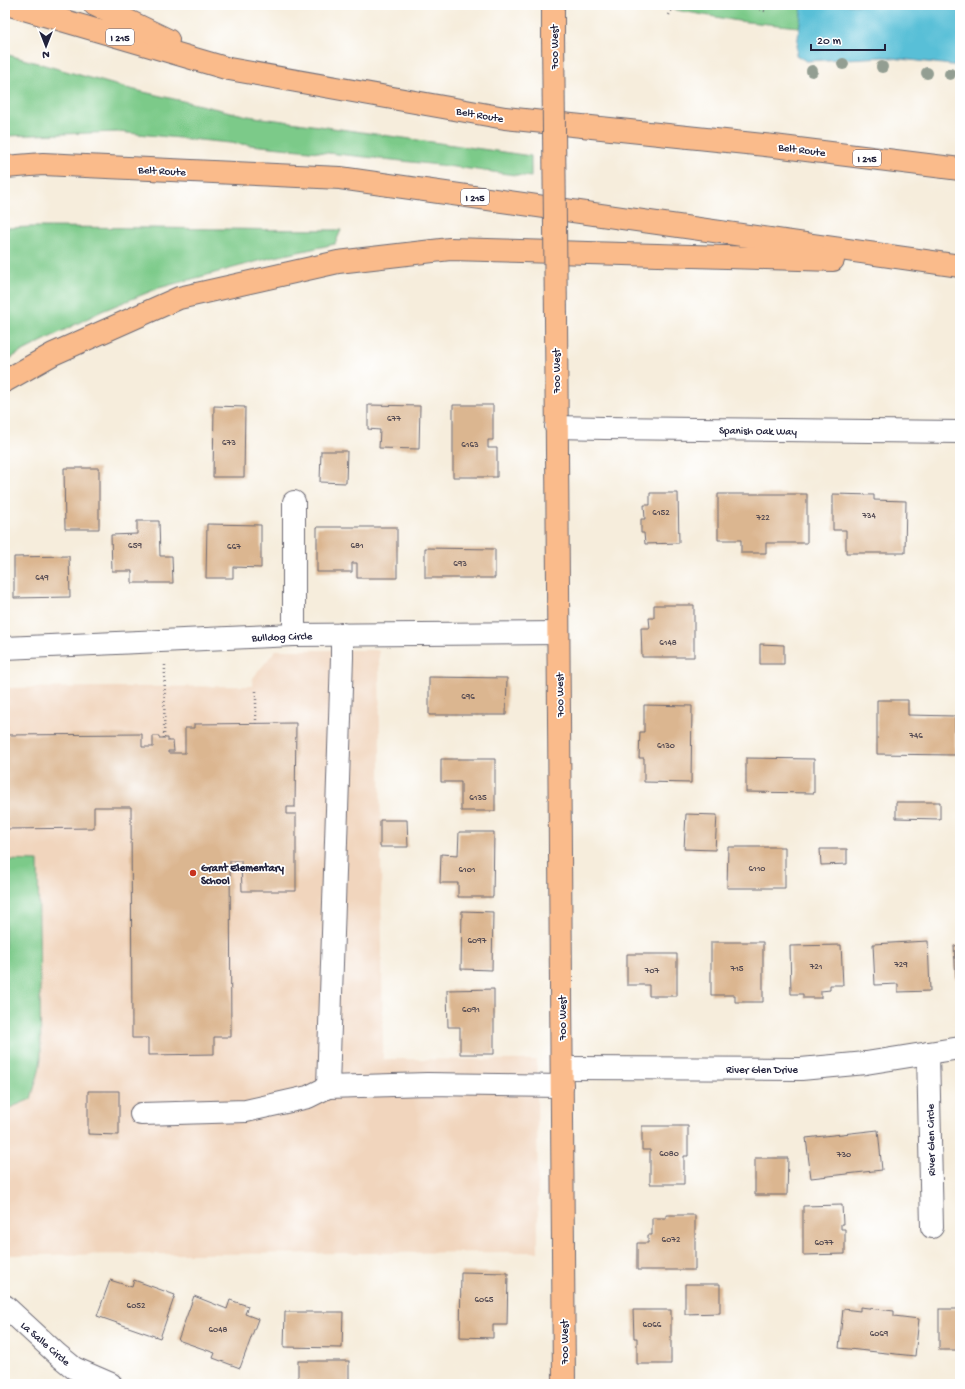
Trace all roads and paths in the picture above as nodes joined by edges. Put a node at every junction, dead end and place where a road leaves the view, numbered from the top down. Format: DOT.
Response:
graph roads {
  1 [pos="10,5"];
  2 [pos="95,5"];
  3 [pos="553,5"];
  4 [pos="674,5"];
  5 [pos="749,5"];
  6 [pos="764,11"];
  7 [pos="669,15"];
  8 [pos="229,68"];
  9 [pos="5,167"];
  10 [pos="960,169"];
  11 [pos="951,265"];
  12 [pos="5,381"];
  13 [pos="556,427"];
  14 [pos="960,432"];
  15 [pos="294,502"];
  16 [pos="558,633"];
  17 [pos="342,634"];
  18 [pos="294,635"];
  19 [pos="5,648"];
  20 [pos="256,688"];
  21 [pos="166,689"];
  22 [pos="256,724"];
  23 [pos="164,738"];
  24 [pos="960,1048"];
  25 [pos="928,1053"];
  26 [pos="563,1077"];
  27 [pos="328,1087"];
  28 [pos="141,1114"];
  29 [pos="932,1227"];
  30 [pos="5,1306"];
  31 [pos="111,1384"];
  32 [pos="564,1384"];
  1 -- 8 [label="main road, Belt Route / I 215"];
  2 -- 8 [label="main road"];
  3 -- 13 [label="main road, 700 West, bridge"];
  4 -- 7 [label="path"];
  5 -- 6 [label="path"];
  8 -- 10 [label="main road, Belt Route / I 215"];
  9 -- 11 [label="main road, Belt Route / I 215"];
  11 -- 12 [label="main road"];
  13 -- 14 [label="street, Spanish Oak Way"];
  13 -- 16 [label="main road, 700 West"];
  15 -- 18 [label="street"];
  16 -- 17 [label="street, Bulldog Circle"];
  16 -- 26 [label="main road, 700 West"];
  17 -- 18 [label="street, Bulldog Circle"];
  17 -- 27 [label="street"];
  18 -- 19 [label="street, Bulldog Circle"];
  20 -- 22 [label="path"];
  21 -- 23 [label="path"];
  24 -- 25 [label="street, River Glen Drive"];
  25 -- 26 [label="street, River Glen Drive"];
  25 -- 29 [label="street, River Glen Circle"];
  26 -- 27 [label="street, River Glen Drive"];
  26 -- 32 [label="main road, 700 West"];
  27 -- 28 [label="street"];
  30 -- 31 [label="street, La Salle Circle"];
}
